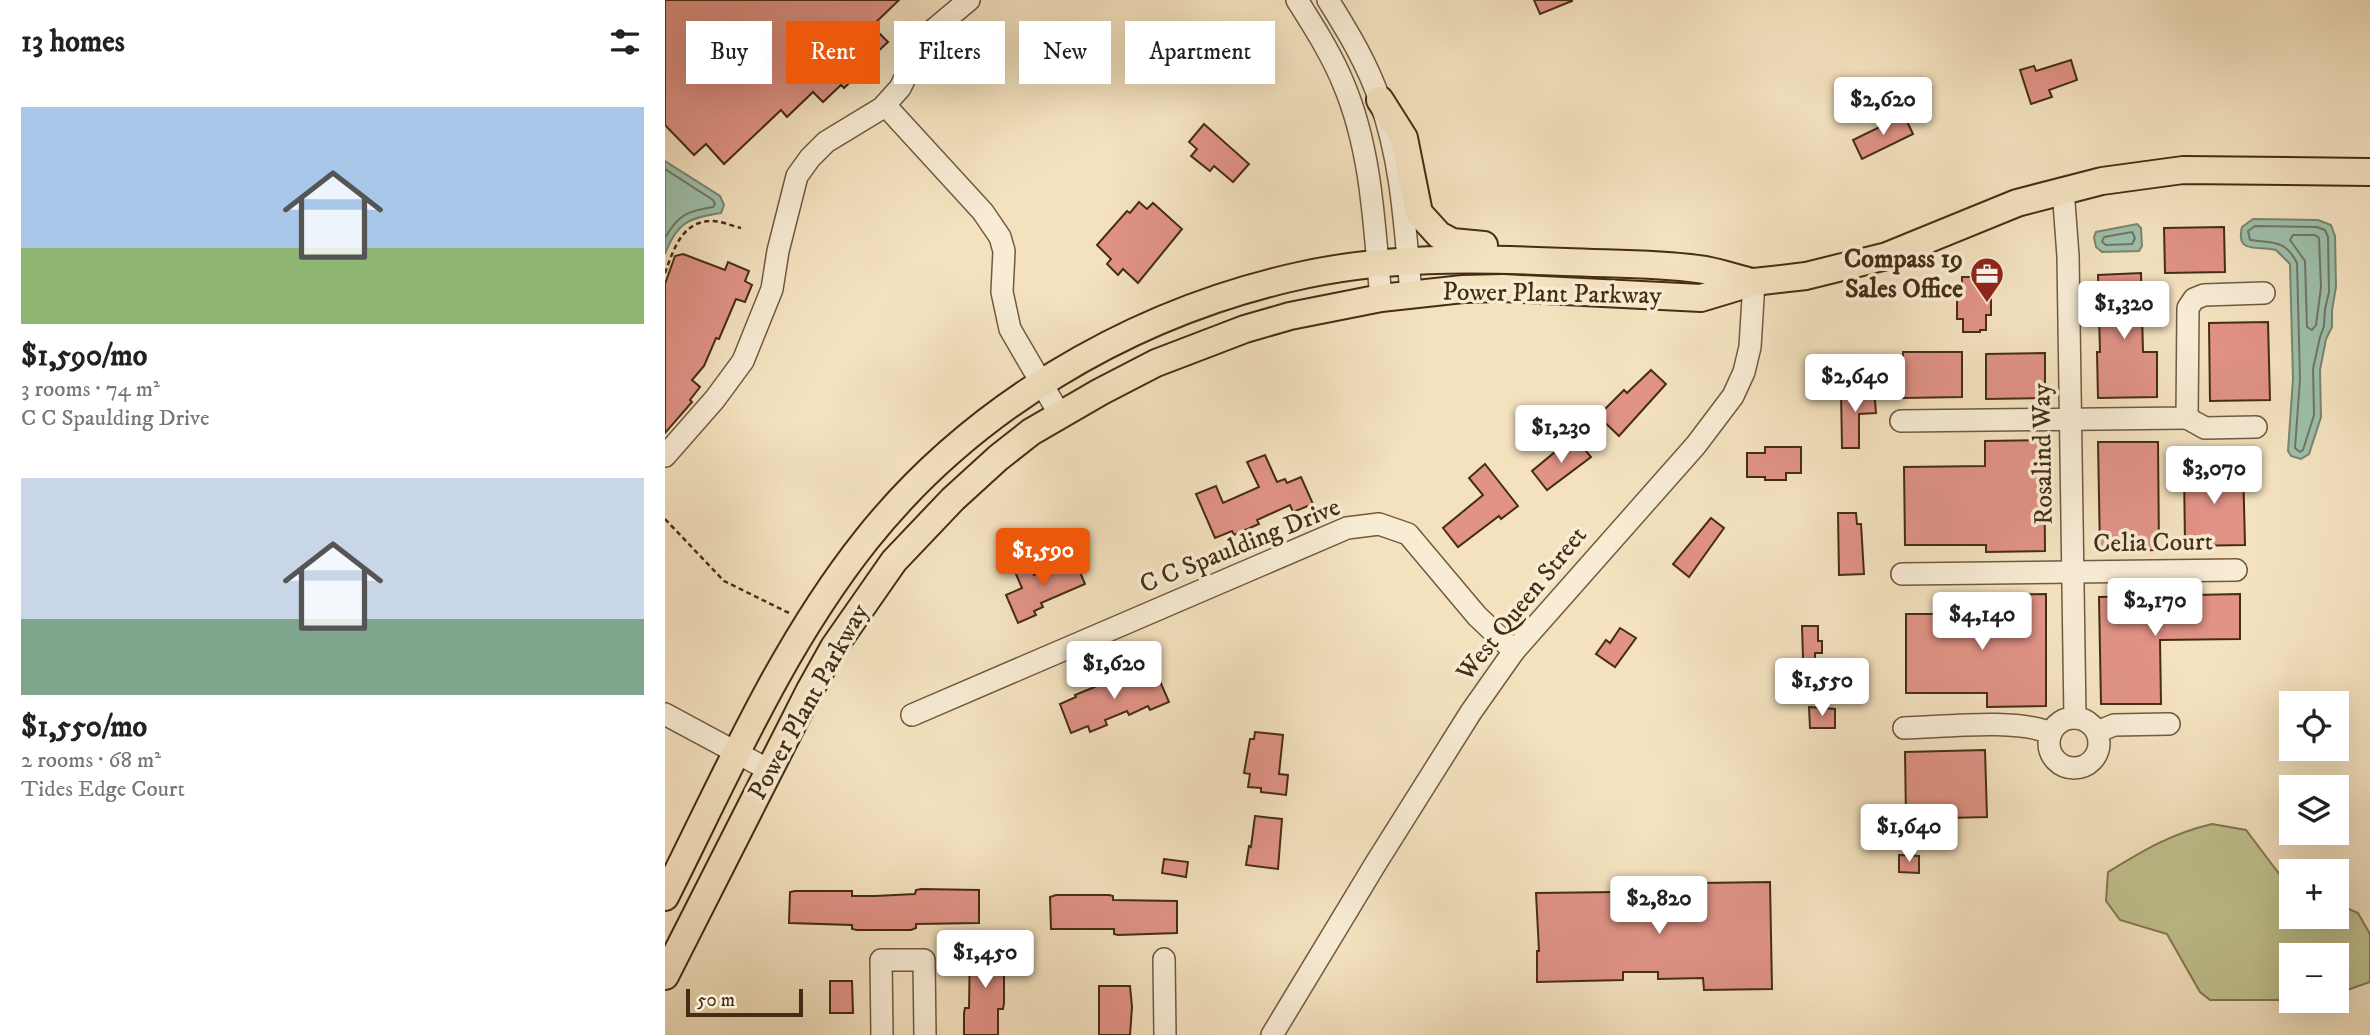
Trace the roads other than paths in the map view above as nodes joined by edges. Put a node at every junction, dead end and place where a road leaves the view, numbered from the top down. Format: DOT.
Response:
graph roads {
  1 [pos="968,0"];
  2 [pos="1297,0"];
  3 [pos="1328,0"];
  4 [pos="1380,100"];
  5 [pos="885,105"];
  6 [pos="2370,172"];
  7 [pos="2063,189"];
  8 [pos="1408,261"];
  9 [pos="1378,264"];
  10 [pos="1595,264"];
  11 [pos="1754,282"];
  12 [pos="1411,293"];
  13 [pos="2264,293"];
  14 [pos="1381,298"];
  15 [pos="1042,384"];
  16 [pos="1060,415"];
  17 [pos="2187,418"];
  18 [pos="2070,420"];
  19 [pos="1901,421"];
  20 [pos="2256,427"];
  21 [pos="665,456"];
  22 [pos="2236,570"];
  23 [pos="2073,572"];
  24 [pos="1902,574"];
  25 [pos="1514,651"];
  26 [pos="665,714"];
  27 [pos="912,715"];
  28 [pos="2075,718"];
  29 [pos="2169,724"];
  30 [pos="1904,728"];
  31 [pos="2097,732"];
  32 [pos="2050,733"];
  33 [pos="737,754"];
  34 [pos="769,770"];
  35 [pos="665,897"];
  36 [pos="1164,959"];
  37 [pos="665,975"];
  38 [pos="882,1035"];
  39 [pos="925,1035"];
  40 [pos="1165,1035"];
  41 [pos="1272,1035"];
  1 -- 5 [label="street"];
  2 -- 9 [label="street"];
  3 -- 4 [label="street"];
  4 -- 8 [label="street"];
  4 -- 10 [label="main road"];
  5 -- 15 [label="street"];
  5 -- 21 [label="street"];
  6 -- 7 [label="main road, Power Plant Parkway"];
  7 -- 11 [label="main road, Power Plant Parkway"];
  7 -- 18 [label="street, Rosalind Way"];
  8 -- 9 [label="main road, Power Plant Parkway"];
  8 -- 10 [label="main road, Power Plant Parkway"];
  8 -- 12 [label="street"];
  9 -- 14 [label="street"];
  9 -- 15 [label="main road, Power Plant Parkway"];
  10 -- 11 [label="main road, Power Plant Parkway"];
  11 -- 12 [label="main road, Power Plant Parkway"];
  11 -- 25 [label="street, West Queen Street"];
  12 -- 14 [label="main road, Power Plant Parkway"];
  13 -- 17 [label="street"];
  14 -- 16 [label="main road, Power Plant Parkway"];
  15 -- 16 [label="street"];
  15 -- 33 [label="main road, Power Plant Parkway"];
  16 -- 34 [label="main road, Power Plant Parkway"];
  17 -- 18 [label="street"];
  17 -- 20 [label="street"];
  18 -- 19 [label="street"];
  18 -- 23 [label="street, Rosalind Way"];
  22 -- 23 [label="street, Celia Court"];
  23 -- 24 [label="street, Celia Court"];
  23 -- 28 [label="street, Rosalind Way"];
  25 -- 27 [label="street, C C Spaulding Drive"];
  25 -- 41 [label="street, West Queen Street"];
  26 -- 33 [label="street"];
  28 -- 31 [label="street"];
  28 -- 32 [label="street"];
  29 -- 31 [label="street"];
  30 -- 32 [label="street"];
  31 -- 32 [label="street"];
  33 -- 34 [label="street"];
  33 -- 35 [label="main road, Power Plant Parkway"];
  34 -- 37 [label="main road, Power Plant Parkway"];
  36 -- 40 [label="street"];
  38 -- 39 [label="street"];
}
